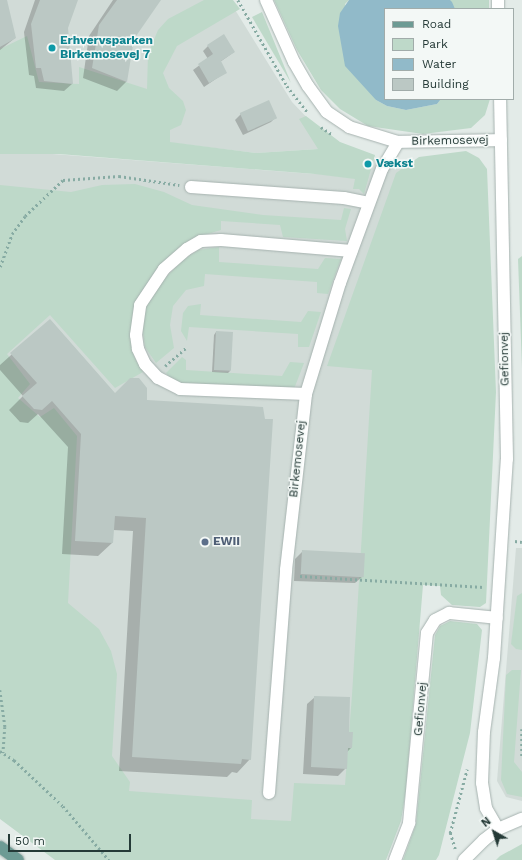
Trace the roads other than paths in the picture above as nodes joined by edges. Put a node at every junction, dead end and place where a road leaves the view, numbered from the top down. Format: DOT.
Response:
graph roads {
  1 [pos="266,0"];
  2 [pos="500,100"];
  3 [pos="501,140"];
  4 [pos="398,142"];
  5 [pos="191,187"];
  6 [pos="369,203"];
  7 [pos="352,251"];
  8 [pos="306,394"];
  9 [pos="497,618"];
  10 [pos="269,793"];
  11 [pos="522,818"];
  12 [pos="498,829"];
  13 [pos="0,847"];
  14 [pos="460,857"];
  15 [pos="18,860"];
  16 [pos="395,860"];
  1 -- 4 [label="street, Birkemosevej"];
  2 -- 3 [label="street, Gefionvej"];
  3 -- 4 [label="street, Birkemosevej"];
  3 -- 9 [label="street, Gefionvej"];
  4 -- 6 [label="street, Birkemosevej"];
  5 -- 6 [label="street"];
  6 -- 7 [label="street, Birkemosevej"];
  7 -- 8 [label="street, Birkemosevej"];
  7 -- 8 [label="street"];
  8 -- 10 [label="street, Birkemosevej"];
  9 -- 12 [label="street, Gefionvej"];
  9 -- 16 [label="street, Gefionvej"];
  11 -- 12 [label="street"];
  12 -- 14 [label="street"];
  13 -- 15 [label="main road"];
}
